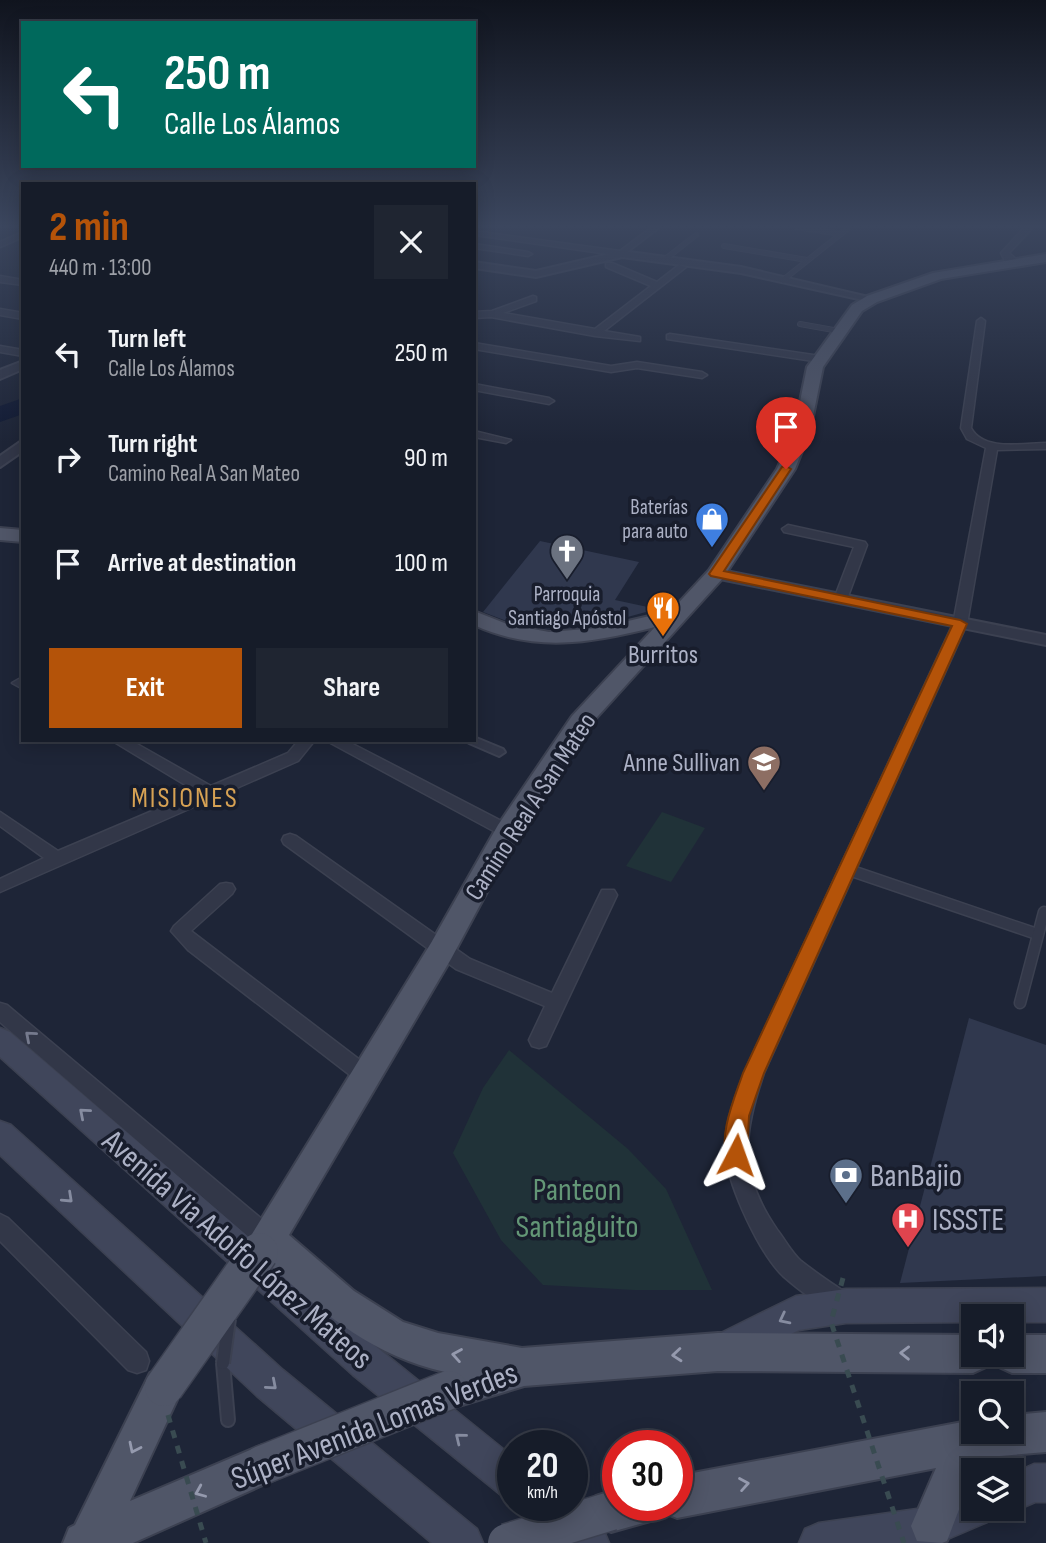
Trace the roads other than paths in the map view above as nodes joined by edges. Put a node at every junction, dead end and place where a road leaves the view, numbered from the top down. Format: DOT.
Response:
graph roads {
  1 [pos="533,299"];
  2 [pos="638,299"];
  3 [pos="872,299"];
  4 [pos="0,312"];
  5 [pos="491,314"];
  6 [pos="476,315"];
  7 [pos="21,316"];
  8 [pos="981,321"];
  9 [pos="800,324"];
  10 [pos="839,331"];
  11 [pos="596,333"];
  12 [pos="670,337"];
  13 [pos="637,338"];
  14 [pos="476,346"];
  15 [pos="0,349"];
  16 [pos="21,353"];
  17 [pos="820,359"];
  18 [pos="21,365"];
  19 [pos="0,375"];
  20 [pos="702,375"];
  21 [pos="476,387"];
  22 [pos="548,401"];
  23 [pos="476,434"];
  24 [pos="506,440"];
  25 [pos="21,446"];
  26 [pos="992,446"];
  27 [pos="1046,446"];
  28 [pos="0,463"];
  29 [pos="788,529"];
  30 [pos="0,534"];
  31 [pos="21,536"];
  32 [pos="716,574"];
  33 [pos="841,599"];
  34 [pos="674,617"];
  35 [pos="476,618"];
  36 [pos="960,624"];
  37 [pos="1046,640"];
  38 [pos="476,741"];
  39 [pos="121,742"];
  40 [pos="306,742"];
  41 [pos="336,742"];
  42 [pos="499,752"];
  43 [pos="208,792"];
  44 [pos="0,818"];
  45 [pos="507,831"];
  46 [pos="290,840"];
  47 [pos="57,859"];
  48 [pos="849,870"];
  49 [pos="0,886"];
  50 [pos="226,888"];
  51 [pos="608,895"];
  52 [pos="1044,912"];
  53 [pos="1037,934"];
  54 [pos="441,951"];
  55 [pos="557,1003"];
  56 [pos="1020,1003"];
  57 [pos="0,1011"];
  58 [pos="0,1040"];
  59 [pos="539,1040"];
  60 [pos="366,1076"];
  61 [pos="0,1135"];
  62 [pos="0,1225"];
  63 [pos="264,1246"];
  64 [pos="234,1288"];
  65 [pos="845,1292"];
  66 [pos="1046,1305"];
  67 [pos="719,1352"];
  68 [pos="961,1354"];
  69 [pos="1024,1354"];
  70 [pos="1046,1354"];
  71 [pos="524,1367"];
  72 [pos="155,1383"];
  73 [pos="228,1420"];
  74 [pos="1046,1432"];
  75 [pos="1024,1434"];
  76 [pos="961,1443"];
  77 [pos="984,1444"];
  78 [pos="497,1468"];
  79 [pos="1046,1483"];
  80 [pos="1024,1488"];
  81 [pos="693,1494"];
  82 [pos="961,1515"];
  83 [pos="608,1521"];
  84 [pos="926,1537"];
  85 [pos="87,1542"];
  86 [pos="463,1543"];
  87 [pos="507,1543"];
  88 [pos="819,1543"];
  1 -- 5 [label="street"];
  2 -- 11 [label="street"];
  3 -- 10 [label="main road, Camino Real A San Mateo"];
  4 -- 7 [label="street"];
  5 -- 6 [label="street"];
  5 -- 11 [label="street"];
  8 -- 26 [label="street"];
  9 -- 10 [label="lane"];
  10 -- 17 [label="main road, Camino Real A San Mateo"];
  11 -- 13 [label="street"];
  12 -- 17 [label="street"];
  14 -- 20 [label="street"];
  15 -- 16 [label="street"];
  17 -- 32 [label="main road, Camino Real A San Mateo"];
  18 -- 19 [label="street"];
  21 -- 22 [label="street"];
  23 -- 24 [label="street"];
  25 -- 28 [label="street"];
  26 -- 27 [label="street"];
  26 -- 36 [label="street"];
  29 -- 33 [label="street"];
  30 -- 31 [label="main road"];
  32 -- 33 [label="street"];
  32 -- 34 [label="main road, Camino Real A San Mateo"];
  33 -- 36 [label="street"];
  34 -- 35 [label="main road"];
  34 -- 45 [label="main road, Camino Real A San Mateo"];
  36 -- 37 [label="street"];
  36 -- 48 [label="street"];
  38 -- 42 [label="street"];
  39 -- 43 [label="street"];
  40 -- 43 [label="street"];
  41 -- 45 [label="street"];
  43 -- 47 [label="street"];
  44 -- 47 [label="street"];
  45 -- 54 [label="main road, Camino Real A San Mateo"];
  46 -- 54 [label="street"];
  47 -- 49 [label="street"];
  48 -- 53 [label="lane"];
  48 -- 65 [label="street"];
  50 -- 60 [label="street"];
  51 -- 55 [label="street"];
  52 -- 53 [label="lane"];
  53 -- 56 [label="lane"];
  54 -- 55 [label="street"];
  54 -- 60 [label="main road, Camino Real A San Mateo"];
  55 -- 59 [label="street"];
  63 -- 57 [label="street, Avenida Via Adolfo López Mateos, one-way"];
  78 -- 58 [label="main road, Avenida Via Adolfo López Mateos, one-way"];
  60 -- 63 [label="main road, Camino Real A San Mateo"];
  61 -- 86 [label="main road, one-way"];
  62 -- 72 [label="street"];
  63 -- 64 [label="main road, Camino Real A San Mateo, bridge"];
  71 -- 63 [label="main road, one-way"];
  64 -- 72 [label="main road, Camino Real A San Mateo, bridge"];
  64 -- 73 [label="lane, bridge"];
  65 -- 66 [label="main road, Súper Avenida Lomas Verdes"];
  65 -- 67 [label="main road, Súper Avenida Lomas Verdes, one-way"];
  68 -- 67 [label="main road, Súper Avenida Lomas Verdes, one-way"];
  67 -- 71 [label="main road, Súper Avenida Lomas Verdes, one-way"];
  69 -- 70 [label="main road"];
  71 -- 85 [label="main road, Súper Avenida Lomas Verdes, one-way, bridge"];
  72 -- 85 [label="main road, Camino Real A San Mateo, one-way"];
  74 -- 75 [label="main road"];
  81 -- 76 [label="main road, one-way"];
  77 -- 84 [label="main road"];
  79 -- 80 [label="main road"];
  82 -- 84 [label="main road"];
  83 -- 87 [label="main road, bridge"];
  84 -- 88 [label="main road"];
}
